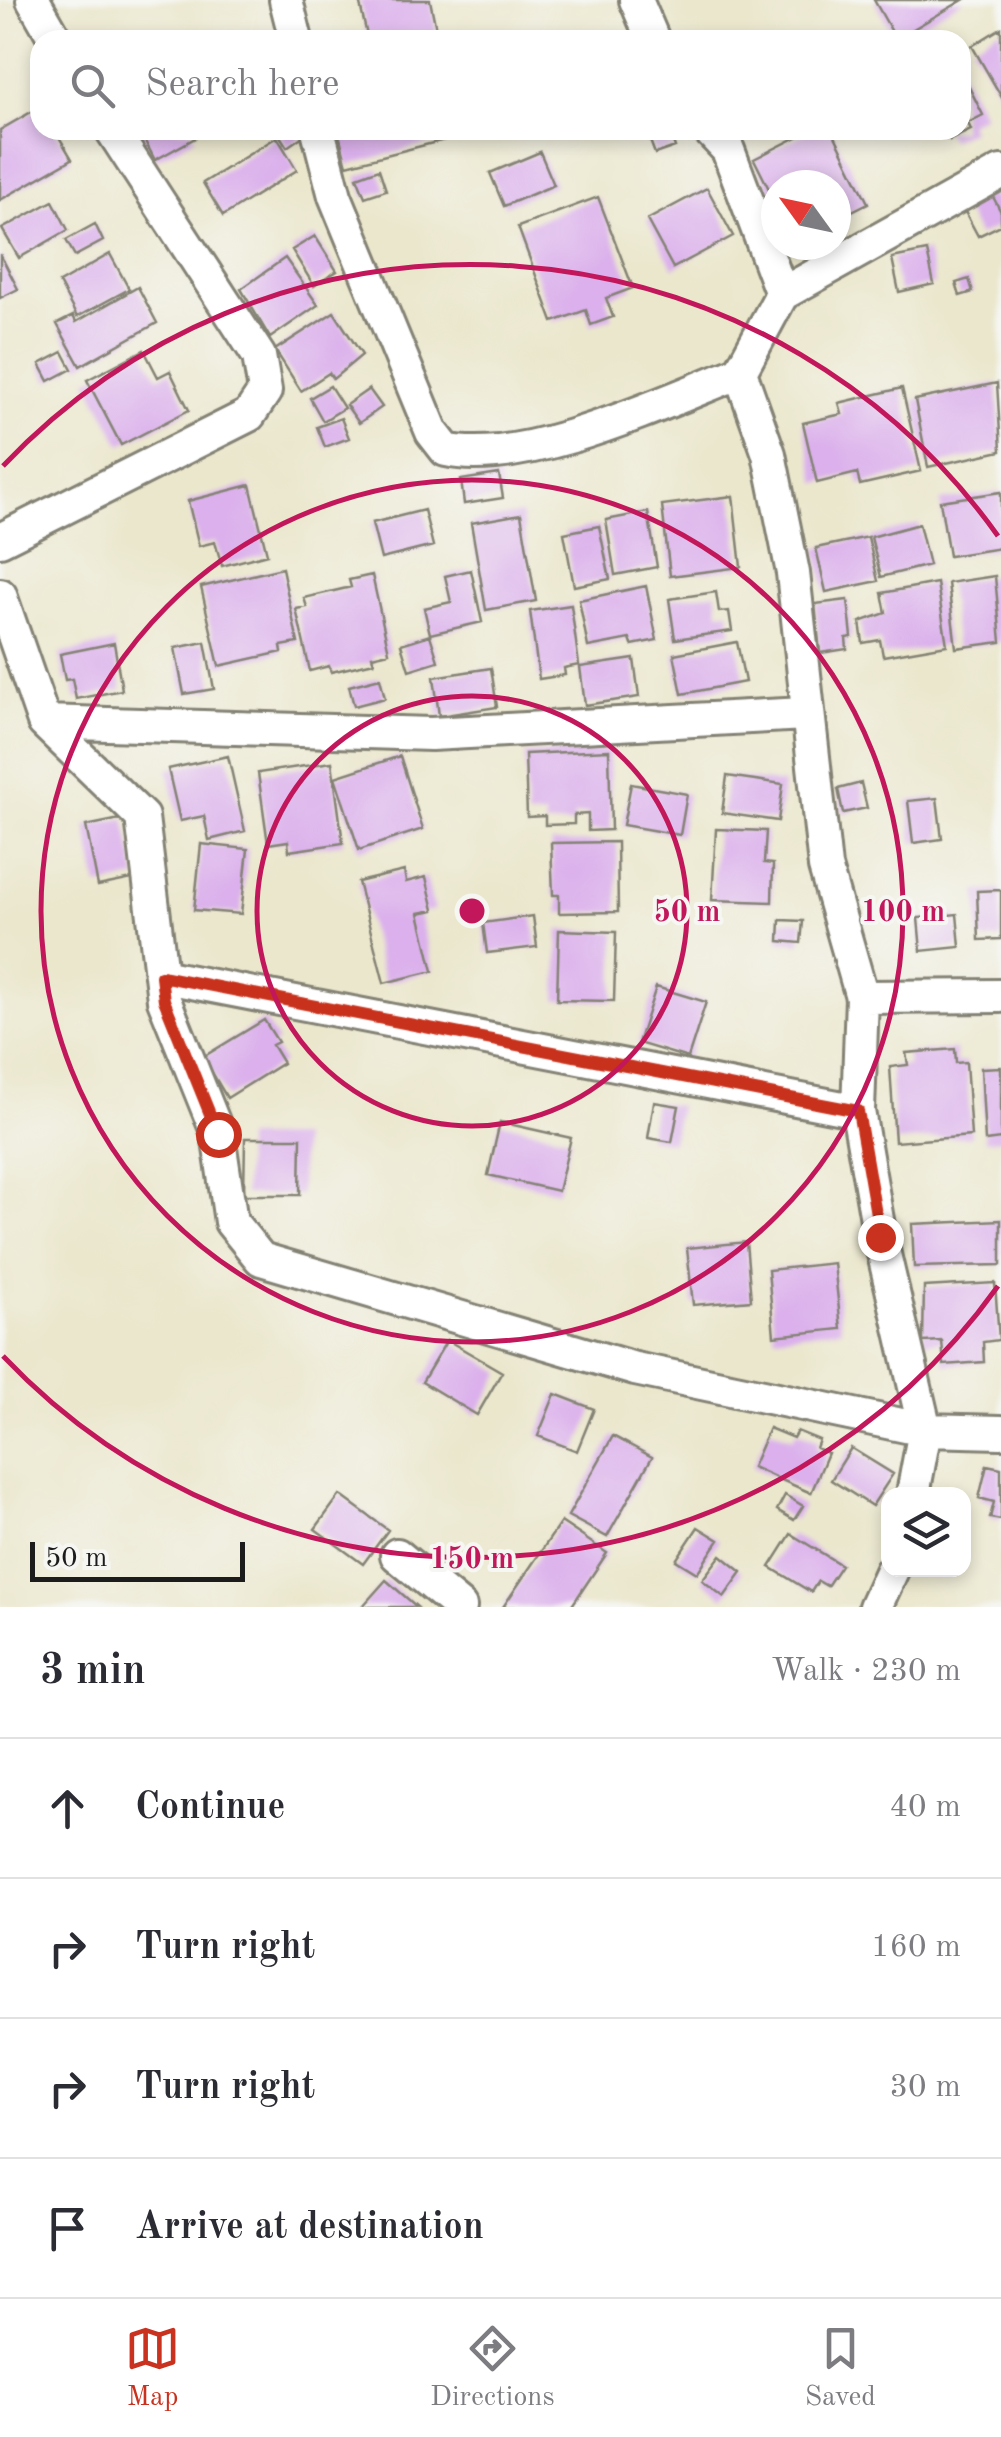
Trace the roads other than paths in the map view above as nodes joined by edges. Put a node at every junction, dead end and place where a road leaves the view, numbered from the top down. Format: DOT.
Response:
graph roads {
  1 [pos="33,0"];
  2 [pos="286,0"];
  3 [pos="636,0"];
  4 [pos="50,30"];
  5 [pos="294,30"];
  6 [pos="650,30"];
  7 [pos="119,140"];
  8 [pos="321,140"];
  9 [pos="718,140"];
  10 [pos="1000,178"];
  11 [pos="782,294"];
  12 [pos="740,372"];
  13 [pos="0,540"];
  14 [pos="0,595"];
  15 [pos="805,714"];
  16 [pos="44,722"];
  17 [pos="161,976"];
  18 [pos="1001,996"];
  19 [pos="862,997"];
  20 [pos="858,1111"];
  21 [pos="925,1430"];
  22 [pos="1001,1432"];
  23 [pos="914,1487"];
  24 [pos="396,1555"];
  25 [pos="889,1577"];
  26 [pos="460,1607"];
  27 [pos="875,1607"];
  1 -- 4 [label="street"];
  2 -- 5 [label="street"];
  3 -- 6 [label="street"];
  7 -- 13 [label="street"];
  8 -- 12 [label="street"];
  9 -- 11 [label="street"];
  10 -- 11 [label="street"];
  11 -- 12 [label="street"];
  12 -- 15 [label="street"];
  14 -- 16 [label="street"];
  15 -- 16 [label="street"];
  15 -- 19 [label="street"];
  16 -- 17 [label="street"];
  17 -- 20 [label="street"];
  17 -- 21 [label="street"];
  18 -- 19 [label="street"];
  19 -- 20 [label="street"];
  20 -- 21 [label="street"];
  21 -- 22 [label="street"];
  21 -- 23 [label="street"];
  24 -- 26 [label="street"];
  25 -- 27 [label="street"];
}
